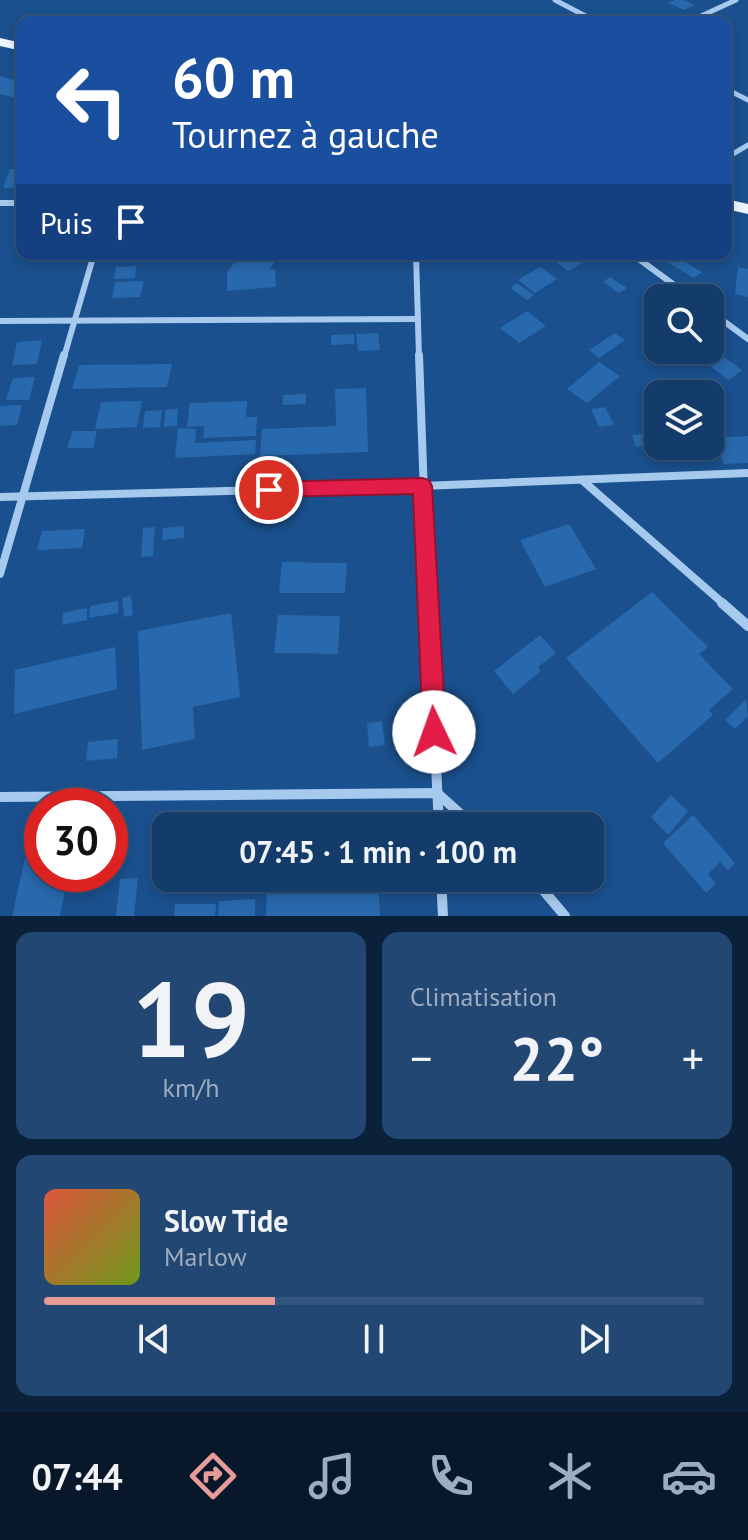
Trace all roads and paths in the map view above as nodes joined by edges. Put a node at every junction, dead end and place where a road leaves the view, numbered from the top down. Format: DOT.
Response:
graph roads {
  1 [pos="555,0"];
  2 [pos="736,0"];
  3 [pos="586,16"];
  4 [pos="701,16"];
  5 [pos="92,260"];
  6 [pos="416,260"];
  7 [pos="640,260"];
  8 [pos="673,284"];
  9 [pos="418,319"];
  10 [pos="0,321"];
  11 [pos="74,321"];
  12 [pos="724,321"];
  13 [pos="748,339"];
  14 [pos="748,473"];
  15 [pos="581,480"];
  16 [pos="422,486"];
  17 [pos="23,496"];
  18 [pos="0,497"];
  19 [pos="0,574"];
  20 [pos="748,626"];
  21 [pos="437,793"];
  22 [pos="0,797"];
  23 [pos="438,812"];
  24 [pos="458,812"];
  25 [pos="442,892"];
  26 [pos="545,892"];
  27 [pos="443,916"];
  28 [pos="565,916"];
  1 -- 3 [label="street"];
  2 -- 4 [label="street"];
  5 -- 11 [label="street"];
  6 -- 9 [label="street"];
  7 -- 8 [label="street"];
  9 -- 11 [label="street"];
  9 -- 16 [label="street"];
  10 -- 11 [label="street"];
  11 -- 17 [label="street"];
  12 -- 13 [label="street"];
  14 -- 15 [label="street"];
  15 -- 16 [label="street"];
  15 -- 20 [label="street"];
  16 -- 17 [label="street"];
  16 -- 21 [label="street"];
  17 -- 18 [label="street"];
  17 -- 19 [label="street"];
  21 -- 22 [label="street"];
  21 -- 23 [label="street"];
  21 -- 24 [label="street"];
  25 -- 27 [label="street"];
  26 -- 28 [label="street"];
}
